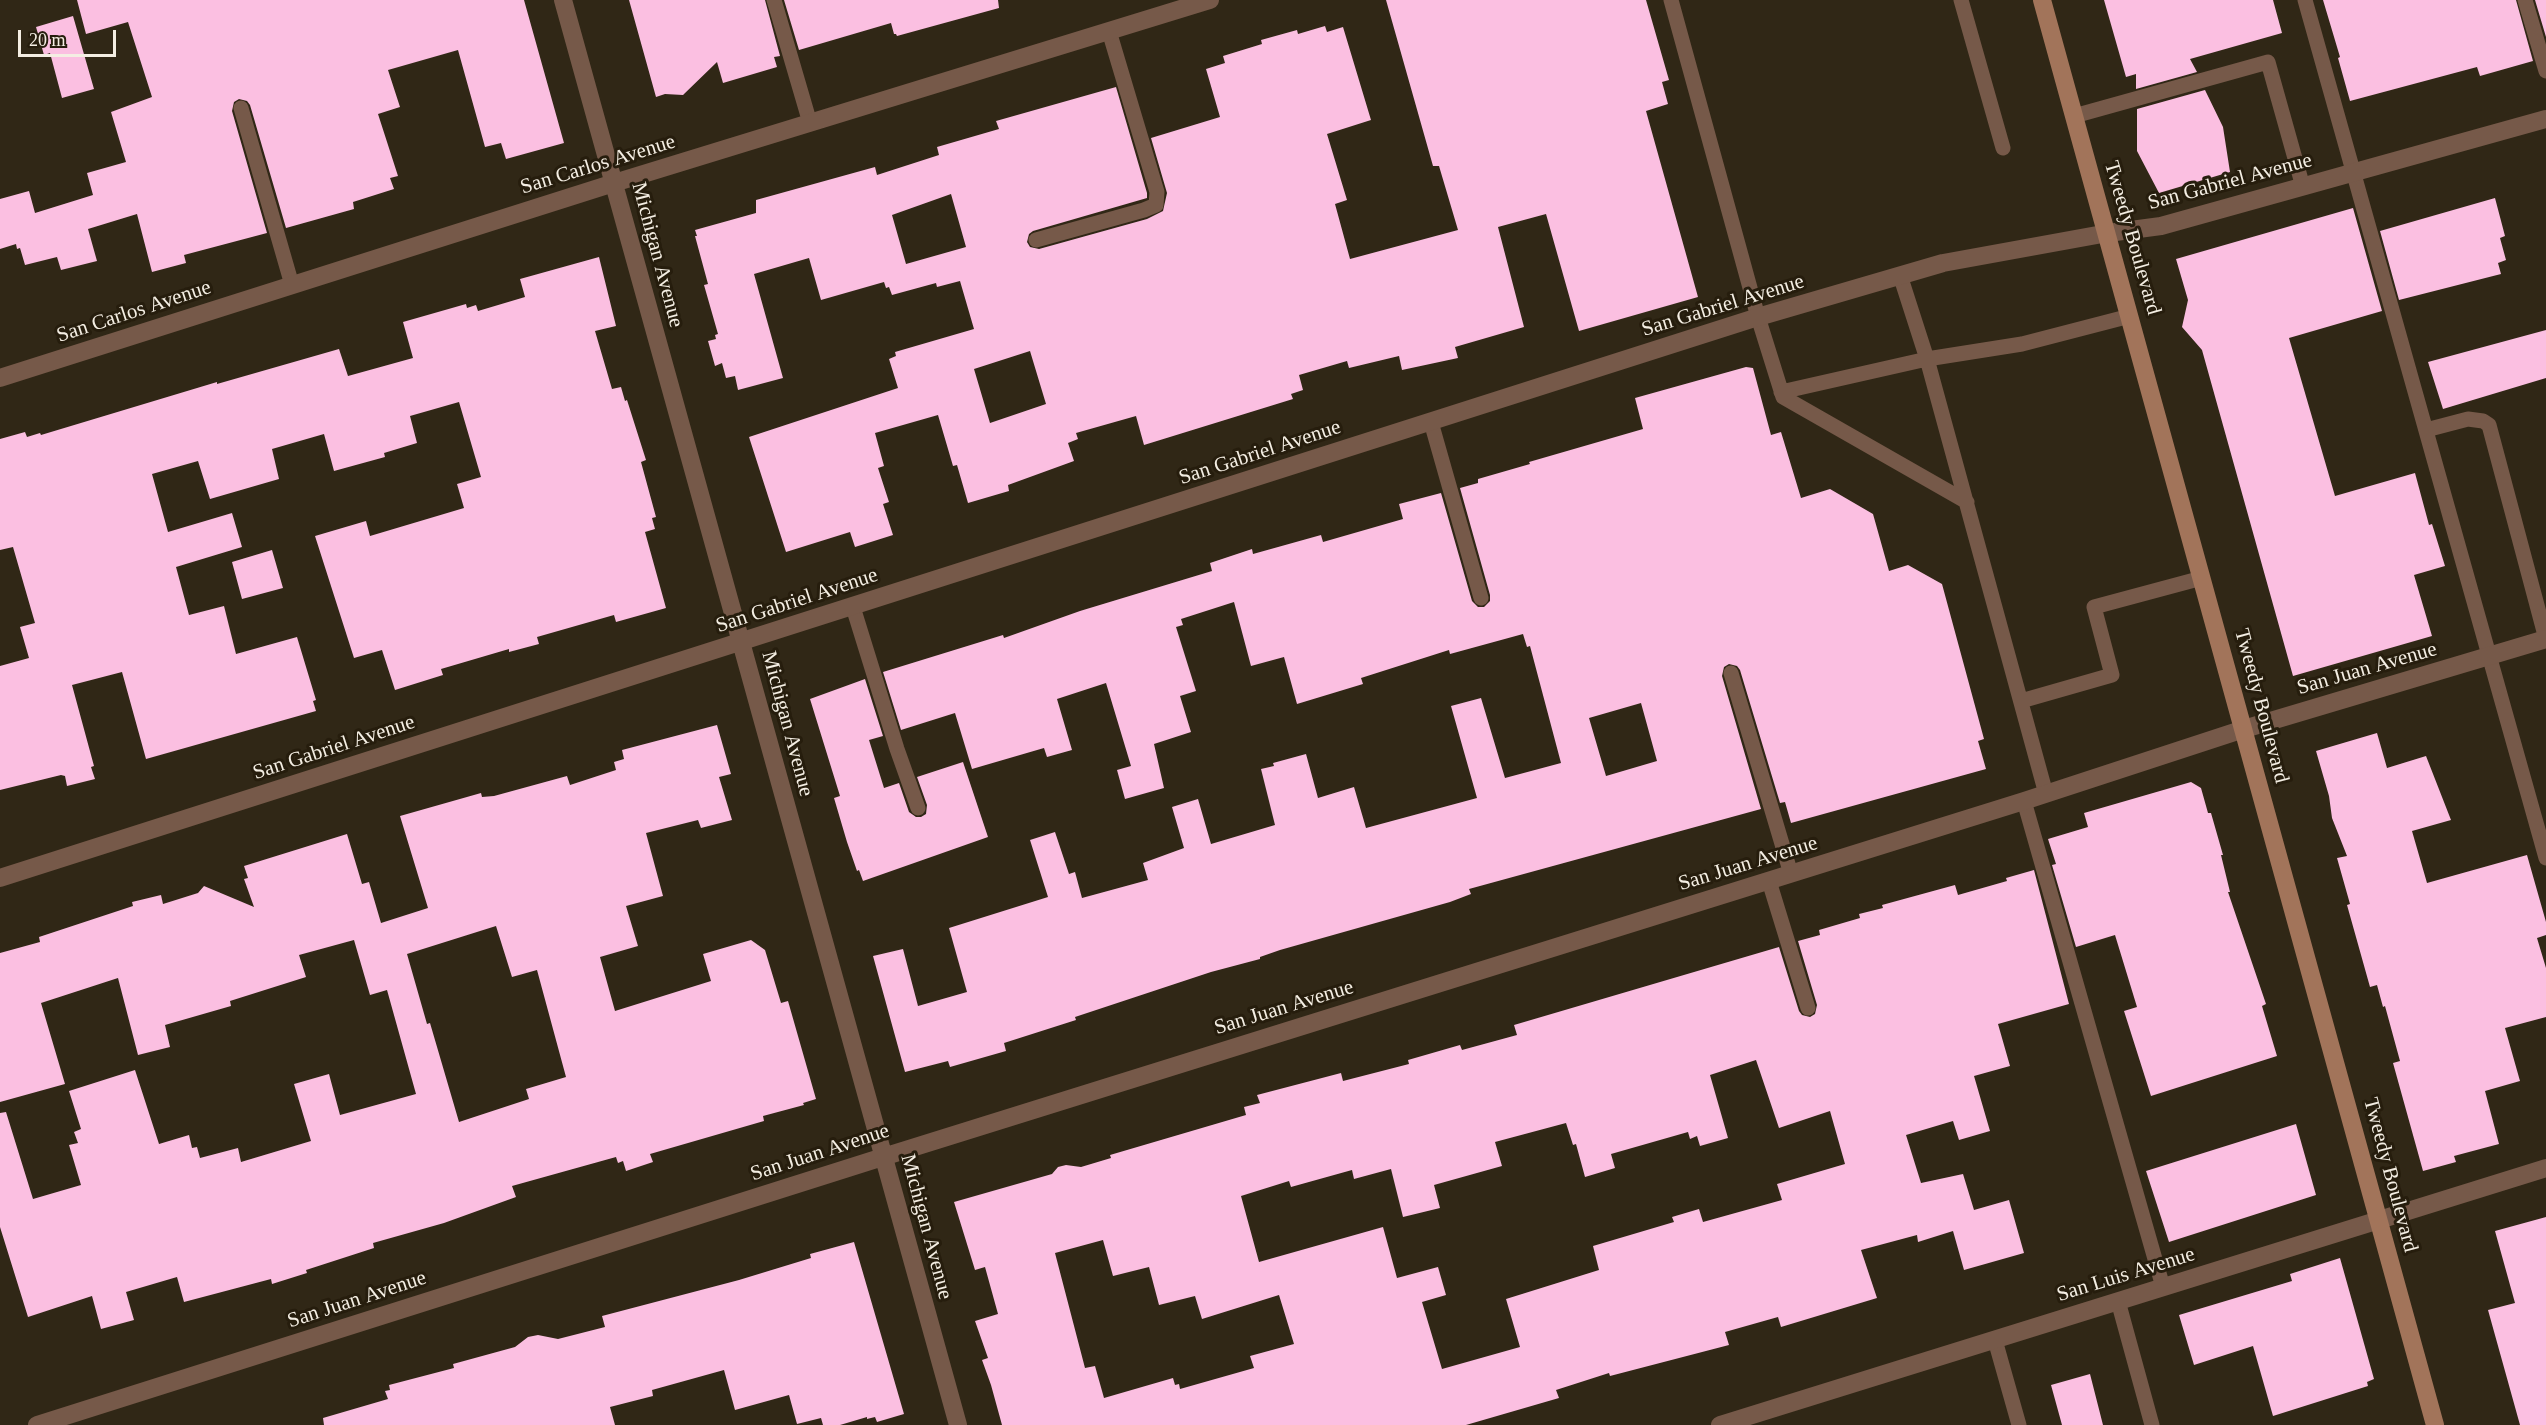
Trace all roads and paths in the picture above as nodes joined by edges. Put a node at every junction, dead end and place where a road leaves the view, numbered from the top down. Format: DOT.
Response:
graph roads {
  1 [pos="563,0"];
  2 [pos="774,0"];
  3 [pos="1210,0"];
  4 [pos="1671,0"];
  5 [pos="1961,0"];
  6 [pos="2042,0"];
  7 [pos="2306,0"];
  8 [pos="2525,0"];
  9 [pos="1109,31"];
  10 [pos="2546,71"];
  11 [pos="241,108"];
  12 [pos="2074,116"];
  13 [pos="2546,119"];
  14 [pos="810,123"];
  15 [pos="2003,148"];
  16 [pos="2354,173"];
  17 [pos="614,183"];
  18 [pos="2303,187"];
  19 [pos="2108,233"];
  20 [pos="1036,240"];
  21 [pos="1900,275"];
  22 [pos="292,285"];
  23 [pos="2130,316"];
  24 [pos="1758,317"];
  25 [pos="1927,359"];
  26 [pos="0,378"];
  27 [pos="1781,392"];
  28 [pos="1431,422"];
  29 [pos="2426,430"];
  30 [pos="1967,502"];
  31 [pos="2202,578"];
  32 [pos="1481,598"];
  33 [pos="852,607"];
  34 [pos="2546,639"];
  35 [pos="741,643"];
  36 [pos="2490,657"];
  37 [pos="1731,673"];
  38 [pos="2020,701"];
  39 [pos="2244,729"];
  40 [pos="2046,794"];
  41 [pos="2024,801"];
  42 [pos="918,808"];
  43 [pos="2546,858"];
  44 [pos="1791,874"];
  45 [pos="0,878"];
  46 [pos="1769,880"];
  47 [pos="1808,1008"];
  48 [pos="884,1157"];
  49 [pos="2546,1168"];
  50 [pos="2378,1218"];
  51 [pos="2163,1287"];
  52 [pos="2118,1301"];
  53 [pos="1995,1340"];
  54 [pos="38,1425"];
  55 [pos="958,1425"];
  56 [pos="1720,1425"];
  57 [pos="2019,1425"];
  58 [pos="2152,1425"];
  59 [pos="2435,1425"];
  1 -- 17 [label="street, Michigan Avenue"];
  2 -- 14 [label="lane"];
  3 -- 9 [label="street, San Carlos Avenue"];
  4 -- 24 [label="lane"];
  5 -- 15 [label="lane"];
  6 -- 12 [label="main road, Tweedy Boulevard"];
  7 -- 16 [label="lane"];
  8 -- 10 [label="lane"];
  9 -- 14 [label="street, San Carlos Avenue"];
  9 -- 20 [label="lane"];
  11 -- 22 [label="lane"];
  12 -- 18 [label="lane"];
  12 -- 19 [label="main road, Tweedy Boulevard"];
  13 -- 16 [label="street, San Gabriel Avenue"];
  14 -- 17 [label="street, San Carlos Avenue"];
  16 -- 18 [label="street, San Gabriel Avenue"];
  16 -- 29 [label="lane"];
  17 -- 22 [label="street, San Carlos Avenue"];
  17 -- 35 [label="street, Michigan Avenue"];
  18 -- 19 [label="street, San Gabriel Avenue"];
  19 -- 21 [label="street, San Gabriel Avenue"];
  19 -- 23 [label="main road, Tweedy Boulevard"];
  21 -- 24 [label="street, San Gabriel Avenue"];
  21 -- 25 [label="lane"];
  22 -- 26 [label="street, San Carlos Avenue"];
  23 -- 25 [label="lane"];
  23 -- 31 [label="main road, Tweedy Boulevard"];
  24 -- 27 [label="lane"];
  24 -- 28 [label="street, San Gabriel Avenue"];
  25 -- 27 [label="lane"];
  25 -- 30 [label="lane"];
  27 -- 30 [label="lane"];
  28 -- 32 [label="lane"];
  28 -- 33 [label="street, San Gabriel Avenue"];
  29 -- 34 [label="lane"];
  29 -- 36 [label="lane"];
  30 -- 38 [label="lane"];
  31 -- 38 [label="lane"];
  31 -- 39 [label="main road, Tweedy Boulevard"];
  33 -- 35 [label="street, San Gabriel Avenue"];
  33 -- 42 [label="lane"];
  34 -- 36 [label="street, San Juan Avenue"];
  35 -- 45 [label="street, San Gabriel Avenue"];
  35 -- 48 [label="street, Michigan Avenue"];
  36 -- 39 [label="street, San Juan Avenue"];
  36 -- 43 [label="lane"];
  37 -- 44 [label="lane"];
  38 -- 40 [label="lane"];
  39 -- 40 [label="street, San Juan Avenue"];
  39 -- 50 [label="main road, Tweedy Boulevard"];
  40 -- 41 [label="street, San Juan Avenue"];
  41 -- 44 [label="street, San Juan Avenue"];
  41 -- 51 [label="lane"];
  44 -- 46 [label="street, San Juan Avenue"];
  46 -- 47 [label="lane"];
  46 -- 48 [label="street, San Juan Avenue"];
  48 -- 54 [label="street, San Juan Avenue"];
  48 -- 55 [label="street, Michigan Avenue"];
  49 -- 50 [label="street, San Luis Avenue"];
  50 -- 51 [label="street, San Luis Avenue"];
  50 -- 59 [label="main road, Tweedy Boulevard"];
  51 -- 52 [label="street, San Luis Avenue"];
  52 -- 53 [label="street, San Luis Avenue"];
  52 -- 58 [label="lane"];
  53 -- 56 [label="street, San Luis Avenue"];
  53 -- 57 [label="lane"];
}
